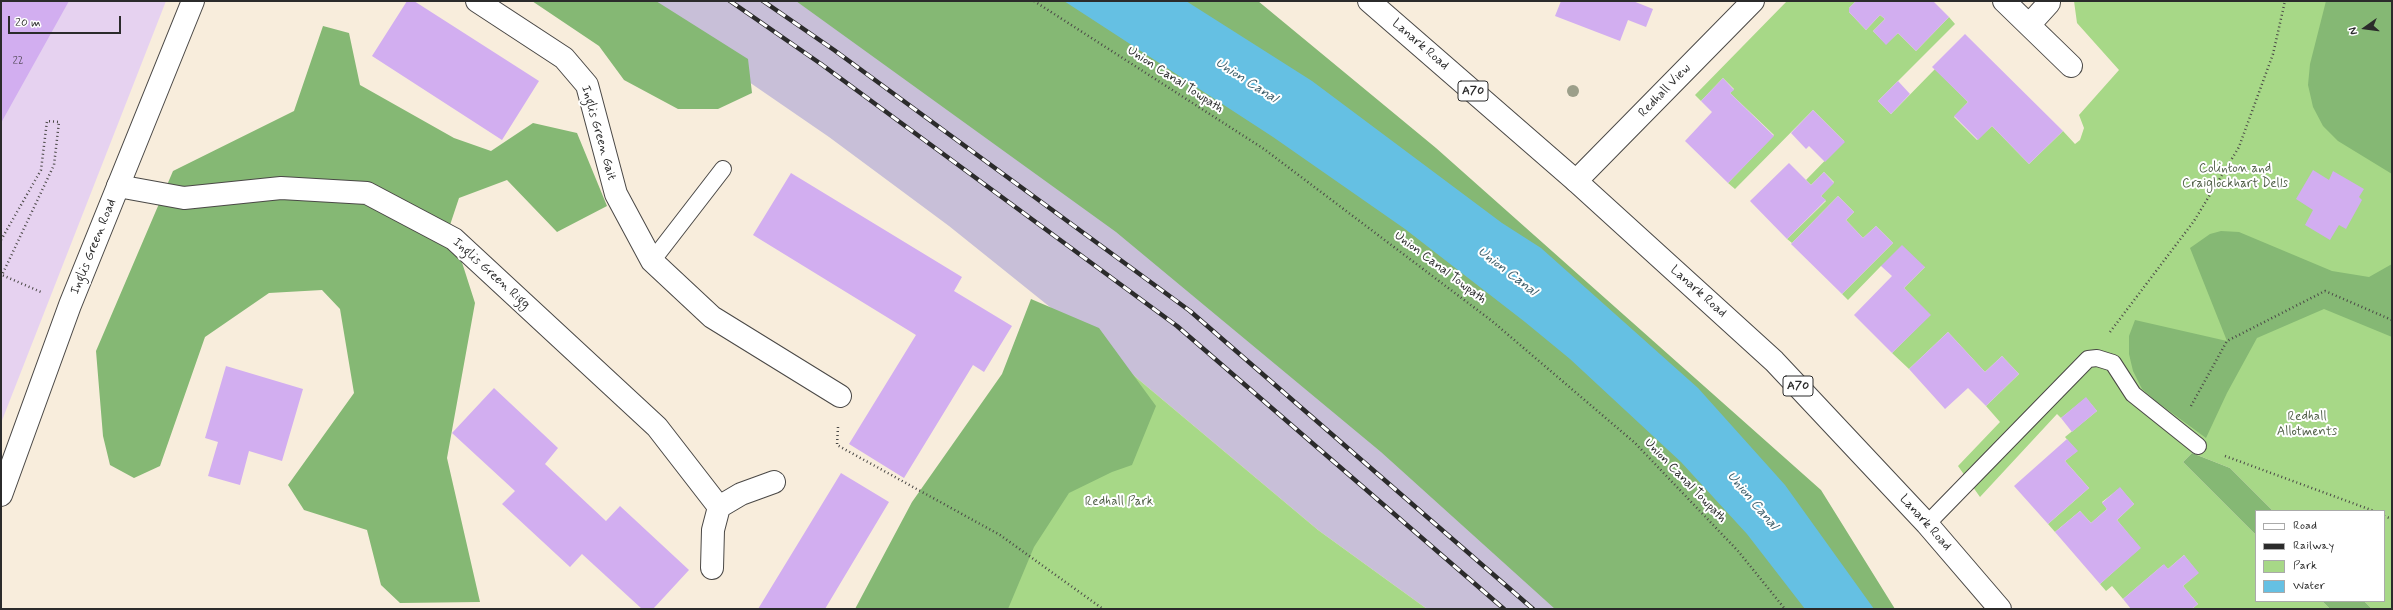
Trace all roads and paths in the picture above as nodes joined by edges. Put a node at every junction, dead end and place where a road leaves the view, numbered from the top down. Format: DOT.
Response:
graph roads {
  1 [pos="193,1"];
  2 [pos="477,1"];
  3 [pos="1034,1"];
  4 [pos="1369,1"];
  5 [pos="1753,1"];
  6 [pos="2004,1"];
  7 [pos="2285,1"];
  8 [pos="2049,3"];
  9 [pos="2029,25"];
  10 [pos="2071,66"];
  11 [pos="723,169"];
  12 [pos="1576,181"];
  13 [pos="118,186"];
  14 [pos="1,240"];
  15 [pos="652,261"];
  16 [pos="1,275"];
  17 [pos="70,305"];
  18 [pos="2392,320"];
  19 [pos="2088,359"];
  20 [pos="840,396"];
  21 [pos="2177,430"];
  22 [pos="2198,446"];
  23 [pos="774,482"];
  24 [pos="1,495"];
  25 [pos="719,507"];
  26 [pos="2371,510"];
  27 [pos="1927,524"];
  28 [pos="712,568"];
  29 [pos="1103,609"];
  30 [pos="1785,609"];
  31 [pos="2000,609"];
  1 -- 13 [label="street, Inglis Green Road"];
  2 -- 15 [label="street, Inglis Green Gait"];
  3 -- 30 [label="path, Union Canal Towpath"];
  4 -- 12 [label="street, Lanark Road / A70"];
  5 -- 12 [label="street, Redhall View"];
  6 -- 9 [label="street"];
  7 -- 19 [label="path"];
  8 -- 9 [label="street"];
  9 -- 10 [label="street"];
  11 -- 15 [label="lane"];
  12 -- 27 [label="street, Lanark Road / A70"];
  13 -- 17 [label="street, Inglis Green Road"];
  13 -- 25 [label="street, Inglis Green Rigg"];
  14 -- 16 [label="path"];
  15 -- 20 [label="street, Inglis Green Gait"];
  16 -- 17 [label="path"];
  17 -- 24 [label="street, Inglis Green Road"];
  18 -- 21 [label="path"];
  19 -- 21 [label="lane"];
  19 -- 27 [label="lane"];
  20 -- 29 [label="path"];
  21 -- 22 [label="lane"];
  22 -- 26 [label="path"];
  23 -- 25 [label="street"];
  25 -- 28 [label="street"];
  27 -- 31 [label="street, Lanark Road / A70"];
}
